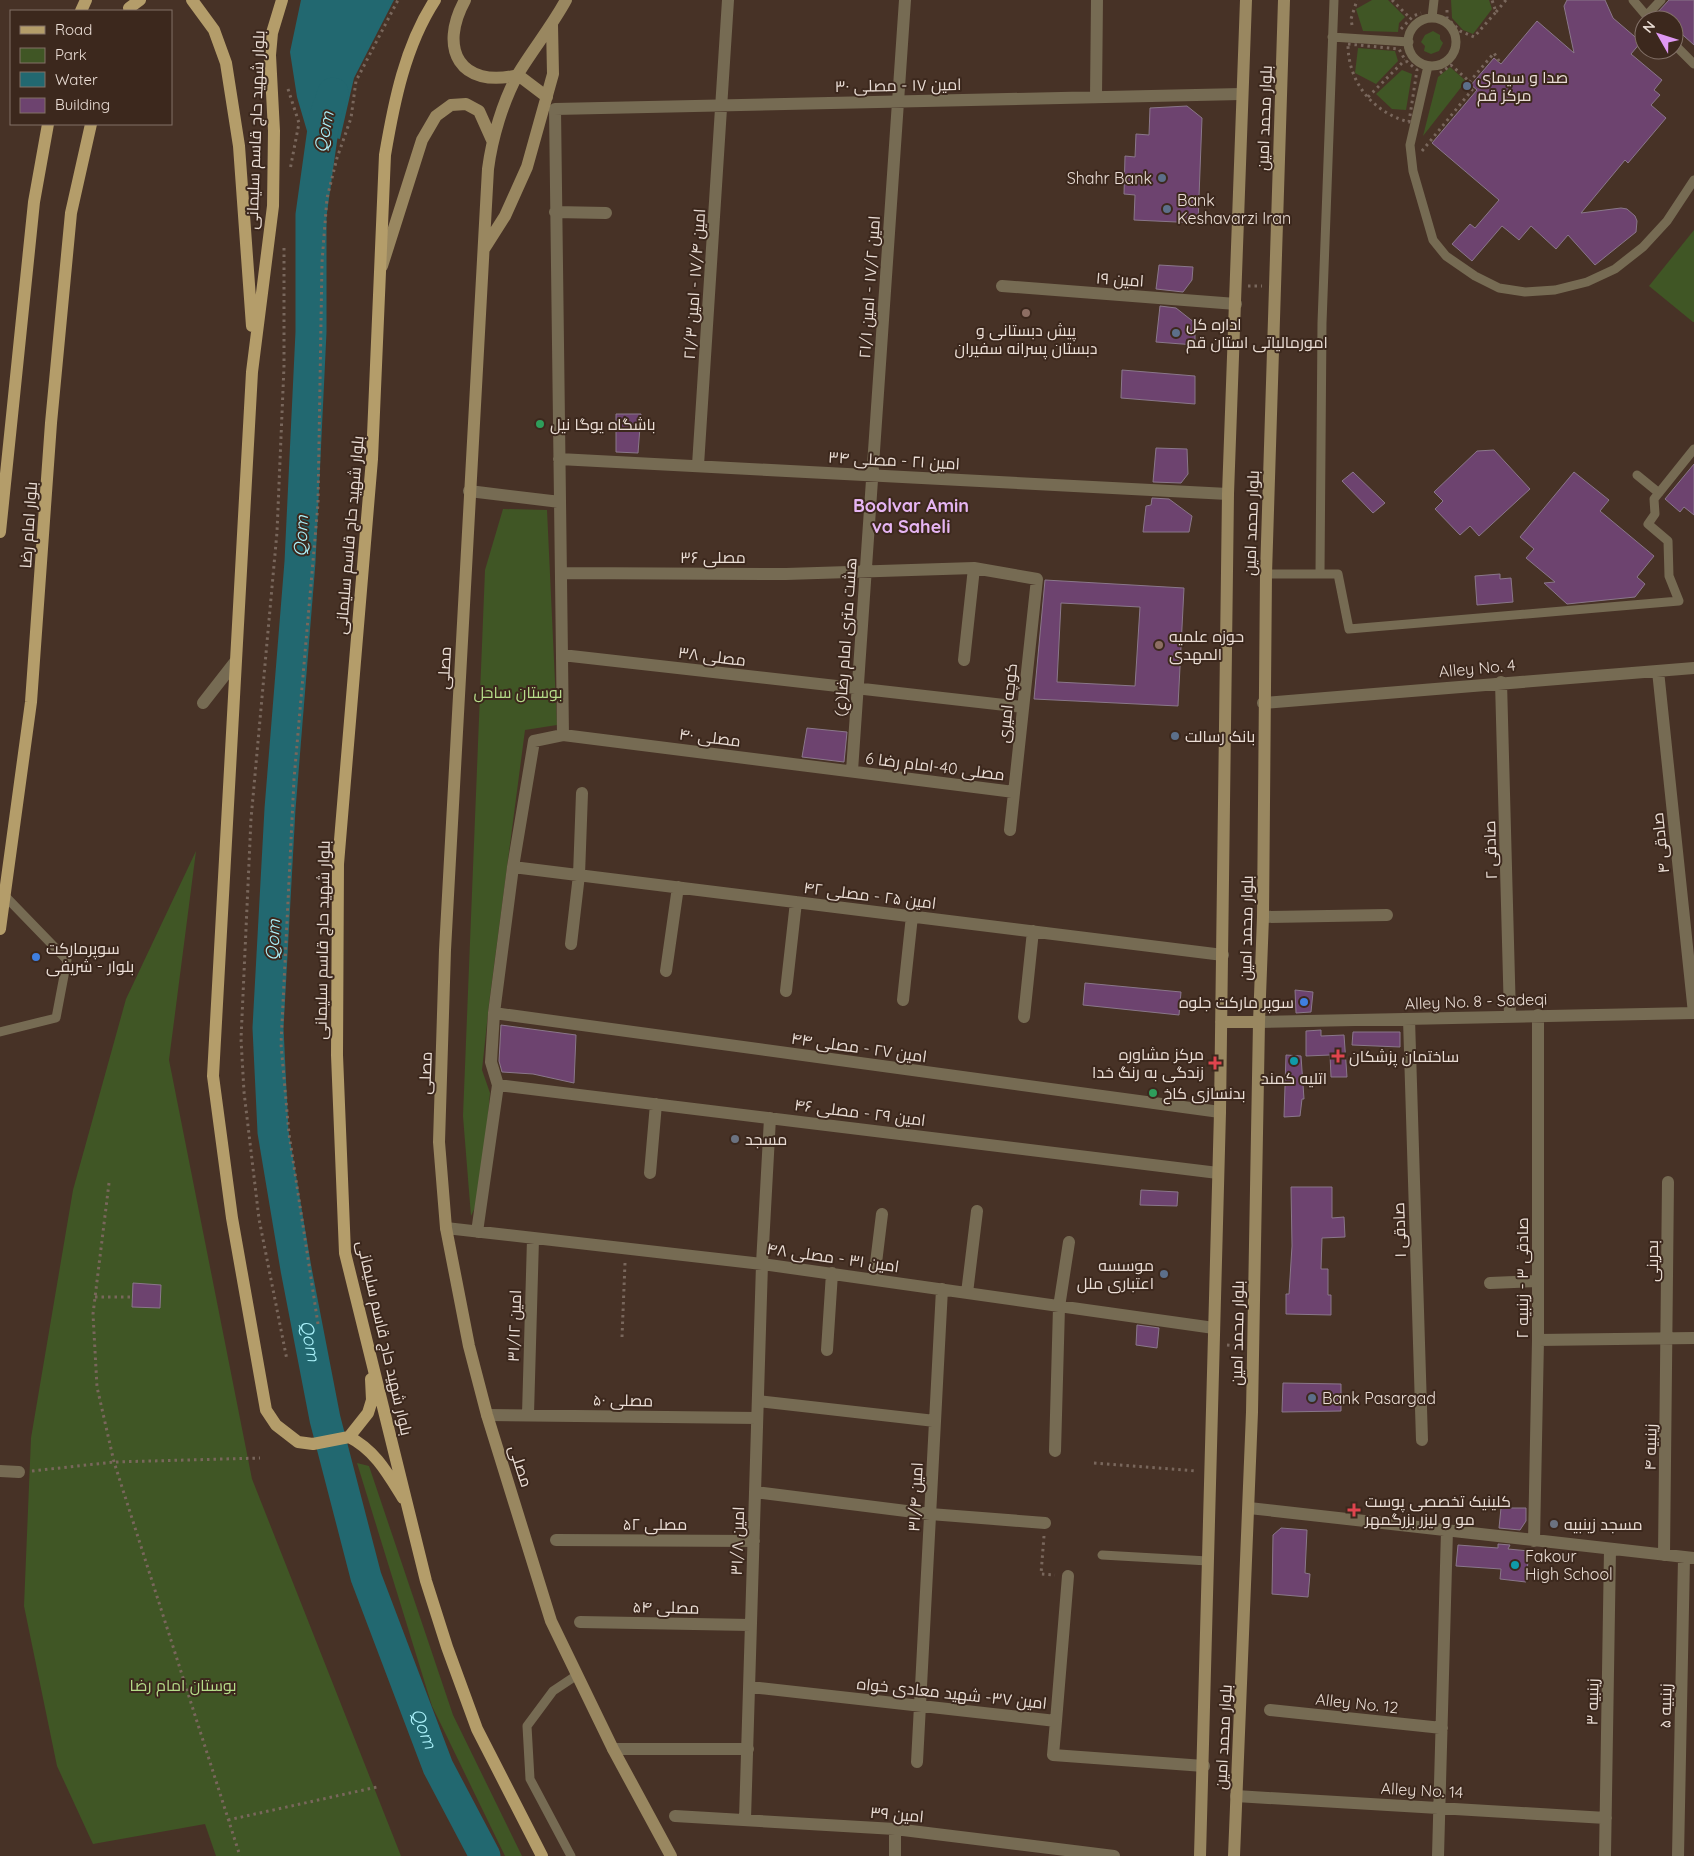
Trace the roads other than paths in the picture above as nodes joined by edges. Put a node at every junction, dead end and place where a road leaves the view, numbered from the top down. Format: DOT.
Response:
graph roads {
  1 [pos="140,0"];
  2 [pos="192,0"];
  3 [pos="282,0"];
  4 [pos="435,0"];
  5 [pos="465,0"];
  6 [pos="566,0"];
  7 [pos="728,0"];
  8 [pos="905,0"];
  9 [pos="1097,0"];
  10 [pos="1246,0"];
  11 [pos="1284,0"];
  12 [pos="1334,0"];
  13 [pos="1434,0"];
  14 [pos="1633,0"];
  15 [pos="130,6"];
  16 [pos="1641,10"];
  17 [pos="1429,16"];
  18 [pos="552,25"];
  19 [pos="1332,37"];
  20 [pos="1409,42"];
  21 [pos="1684,54"];
  22 [pos="1694,64"];
  23 [pos="1428,66"];
  24 [pos="518,75"];
  25 [pos="1241,94"];
  26 [pos="1096,96"];
  27 [pos="547,97"];
  28 [pos="898,102"];
  29 [pos="723,104"];
  30 [pos="48,125"];
  31 [pos="91,125"];
  32 [pos="492,140"];
  33 [pos="1694,180"];
  34 [pos="555,212"];
  35 [pos="606,213"];
  36 [pos="484,249"];
  37 [pos="380,273"];
  38 [pos="1002,286"];
  39 [pos="1236,304"];
  40 [pos="254,356"];
  41 [pos="1694,449"];
  42 [pos="559,460"];
  43 [pos="698,465"];
  44 [pos="872,475"];
  45 [pos="1637,476"];
  46 [pos="470,491"];
  47 [pos="1658,493"];
  48 [pos="1228,494"];
  49 [pos="560,502"];
  50 [pos="0,532"];
  51 [pos="974,568"];
  52 [pos="866,572"];
  53 [pos="560,573"];
  54 [pos="1266,574"];
  55 [pos="1320,574"];
  56 [pos="1037,579"];
  57 [pos="562,655"];
  58 [pos="964,660"];
  59 [pos="235,662"];
  60 [pos="1694,668"];
  61 [pos="1658,671"];
  62 [pos="1501,682"];
  63 [pos="858,690"];
  64 [pos="203,703"];
  65 [pos="1263,703"];
  66 [pos="1023,707"];
  67 [pos="563,735"];
  68 [pos="852,771"];
  69 [pos="1014,792"];
  70 [pos="582,793"];
  71 [pos="1010,830"];
  72 [pos="513,867"];
  73 [pos="578,875"];
  74 [pos="678,887"];
  75 [pos="6,897"];
  76 [pos="796,902"];
  77 [pos="1387,915"];
  78 [pos="912,916"];
  79 [pos="1263,917"];
  80 [pos="0,930"];
  81 [pos="1033,931"];
  82 [pos="571,944"];
  83 [pos="1223,955"];
  84 [pos="666,971"];
  85 [pos="786,991"];
  86 [pos="904,1000"];
  87 [pos="494,1013"];
  88 [pos="1694,1013"];
  89 [pos="1538,1015"];
  90 [pos="1510,1016"];
  91 [pos="1024,1017"];
  92 [pos="1409,1019"];
  93 [pos="1221,1022"];
  94 [pos="1259,1022"];
  95 [pos="0,1032"];
  96 [pos="498,1085"];
  97 [pos="656,1104"];
  98 [pos="1220,1112"];
  99 [pos="770,1118"];
  100 [pos="650,1173"];
  101 [pos="1218,1173"];
  102 [pos="1668,1182"];
  103 [pos="977,1211"];
  104 [pos="882,1214"];
  105 [pos="446,1228"];
  106 [pos="478,1232"];
  107 [pos="533,1239"];
  108 [pos="1069,1242"];
  109 [pos="762,1264"];
  110 [pos="832,1273"];
  111 [pos="874,1279"];
  112 [pos="1538,1281"];
  113 [pos="1490,1283"];
  114 [pos="942,1289"];
  115 [pos="967,1293"];
  116 [pos="1059,1307"];
  117 [pos="1214,1328"];
  118 [pos="1694,1338"];
  119 [pos="1668,1339"];
  120 [pos="1538,1340"];
  121 [pos="827,1350"];
  122 [pos="371,1357"];
  123 [pos="758,1402"];
  124 [pos="528,1414"];
  125 [pos="487,1415"];
  126 [pos="757,1418"];
  127 [pos="935,1421"];
  128 [pos="350,1437"];
  129 [pos="1422,1440"];
  130 [pos="1055,1451"];
  131 [pos="0,1471"];
  132 [pos="19,1472"];
  133 [pos="755,1492"];
  134 [pos="409,1508"];
  135 [pos="1249,1508"];
  136 [pos="930,1514"];
  137 [pos="1046,1523"];
  138 [pos="1447,1530"];
  139 [pos="556,1540"];
  140 [pos="754,1541"];
  141 [pos="1534,1541"];
  142 [pos="1610,1549"];
  143 [pos="1102,1556"];
  144 [pos="1664,1556"];
  145 [pos="1689,1558"];
  146 [pos="1208,1561"];
  147 [pos="1068,1576"];
  148 [pos="580,1622"];
  149 [pos="751,1624"];
  150 [pos="577,1675"];
  151 [pos="750,1687"];
  152 [pos="920,1706"];
  153 [pos="1270,1710"];
  154 [pos="1056,1722"];
  155 [pos="1442,1728"];
  156 [pos="613,1749"];
  157 [pos="748,1749"];
  158 [pos="917,1762"];
  159 [pos="1204,1766"];
  160 [pos="1236,1796"];
  161 [pos="1440,1808"];
  162 [pos="675,1816"];
  163 [pos="1606,1818"];
  164 [pos="745,1819"];
  165 [pos="895,1829"];
  166 [pos="542,1856"];
  167 [pos="571,1856"];
  168 [pos="671,1856"];
  169 [pos="895,1856"];
  170 [pos="1114,1856"];
  171 [pos="1200,1856"];
  172 [pos="1234,1856"];
  173 [pos="1438,1856"];
  174 [pos="1605,1856"];
  175 [pos="1678,1856"];
  1 -- 15 [label="main road"];
  2 -- 40 [label="main road"];
  3 -- 40 [label="main road, بلوار شهید حاج قاسم سلیمانی"];
  4 -- 37 [label="main road, بلوار شهید حاج قاسم سلیمانی"];
  5 -- 24 [label="main road"];
  6 -- 18 [label="main road, مصلی"];
  7 -- 29 [label="street, امین ۱۷/۴ - امین ۲۱/۳"];
  8 -- 28 [label="street, امین ۱۷/۲ - امین ۲۱/۱"];
  9 -- 26 [label="street"];
  10 -- 25 [label="main road, بلوار محمد امین"];
  11 -- 54 [label="main road, بلوار محمد امین"];
  12 -- 19 [label="lane"];
  13 -- 17 [label="lane"];
  14 -- 16 [label="lane"];
  17 -- 20 [label="lane"];
  17 -- 23 [label="lane"];
  18 -- 24 [label="main road, مصلی"];
  18 -- 27 [label="main road"];
  19 -- 20 [label="lane"];
  19 -- 55 [label="lane"];
  20 -- 23 [label="lane"];
  21 -- 22 [label="lane"];
  23 -- 33 [label="lane"];
  24 -- 27 [label="main road"];
  24 -- 32 [label="main road, مصلی"];
  25 -- 26 [label="street, امین ۱۷ - مصلی ۳۰"];
  25 -- 39 [label="main road, بلوار محمد امین"];
  26 -- 28 [label="street, امین ۱۷ - مصلی ۳۰"];
  27 -- 36 [label="main road"];
  28 -- 29 [label="street, امین ۱۷ - مصلی ۳۰"];
  28 -- 44 [label="street, امین ۱۷/۲ - امین ۲۱/۱"];
  29 -- 34 [label="street, امین ۱۷ - مصلی ۳۰"];
  29 -- 43 [label="street, امین ۱۷/۴ - امین ۲۱/۳"];
  30 -- 50 [label="main road, بلوار امام رضا"];
  31 -- 75 [label="main road, بلوار امام رضا"];
  32 -- 36 [label="main road, مصلی"];
  32 -- 37 [label="main road"];
  34 -- 35 [label="street"];
  34 -- 42 [label="street"];
  36 -- 46 [label="main road, مصلی"];
  37 -- 122 [label="main road, بلوار شهید حاج قاسم سلیمانی"];
  38 -- 39 [label="street, امین ۱۹"];
  39 -- 48 [label="main road, بلوار محمد امین"];
  40 -- 59 [label="main road, بلوار شهید حاج قاسم سلیمانی"];
  41 -- 47 [label="lane"];
  42 -- 43 [label="street, امین ۲۱ - مصلی ۳۴"];
  42 -- 49 [label="street"];
  43 -- 44 [label="street, امین ۲۱ - مصلی ۳۴"];
  44 -- 48 [label="street, امین ۲۱ - مصلی ۳۴"];
  44 -- 52 [label="street, هشت متری امام رضا(ع)"];
  45 -- 47 [label="lane"];
  46 -- 49 [label="street"];
  46 -- 105 [label="main road, مصلی"];
  47 -- 55 [label="lane"];
  48 -- 83 [label="main road, بلوار محمد امین"];
  49 -- 53 [label="street"];
  51 -- 52 [label="street, مصلی ۳۶"];
  51 -- 56 [label="street, مصلی ۳۶"];
  51 -- 58 [label="street"];
  52 -- 53 [label="street, مصلی ۳۶"];
  52 -- 63 [label="street, هشت متری امام رضا(ع)"];
  53 -- 57 [label="street"];
  54 -- 55 [label="lane"];
  54 -- 65 [label="main road, بلوار محمد امین"];
  56 -- 66 [label="street, کوچه امیری"];
  57 -- 63 [label="street, مصلی ۳۸"];
  57 -- 67 [label="street"];
  59 -- 64 [label="street"];
  59 -- 128 [label="main road, بلوار شهید حاج قاسم سلیمانی"];
  60 -- 61 [label="street, Alley No. 4"];
  61 -- 62 [label="street, Alley No. 4"];
  61 -- 88 [label="street, صادقی ۴"];
  62 -- 65 [label="street, Alley No. 4"];
  62 -- 90 [label="street, صادقی ۲"];
  63 -- 66 [label="street, مصلی ۳۸"];
  63 -- 68 [label="street, هشت متری امام رضا(ع)"];
  65 -- 79 [label="main road, بلوار محمد امین"];
  66 -- 69 [label="street, کوچه امیری"];
  67 -- 68 [label="street, مصلی ۴۰"];
  67 -- 72 [label="street, مصلی ۴۰"];
  68 -- 69 [label="street, مصلی 40-امام رضا 6"];
  69 -- 71 [label="street, کوچه امیری"];
  70 -- 73 [label="street"];
  72 -- 73 [label="street, امین ۲۵ - مصلی ۴۲"];
  72 -- 87 [label="street"];
  73 -- 74 [label="street, امین ۲۵ - مصلی ۴۲"];
  73 -- 82 [label="street"];
  74 -- 76 [label="street, امین ۲۵ - مصلی ۴۲"];
  74 -- 84 [label="street"];
  75 -- 80 [label="main road, بلوار امام رضا"];
  75 -- 95 [label="lane"];
  76 -- 78 [label="street, امین ۲۵ - مصلی ۴۲"];
  76 -- 85 [label="street"];
  77 -- 79 [label="street"];
  78 -- 81 [label="street, امین ۲۵ - مصلی ۴۲"];
  78 -- 86 [label="street"];
  79 -- 94 [label="main road, بلوار محمد امین"];
  81 -- 83 [label="street, امین ۲۵ - مصلی ۴۲"];
  81 -- 91 [label="street"];
  83 -- 93 [label="main road, بلوار محمد امین"];
  87 -- 96 [label="street"];
  87 -- 98 [label="street, امین ۲۷ - مصلی ۴۴"];
  88 -- 89 [label="street, Alley No. 8 - Sadeqi"];
  89 -- 90 [label="street, Alley No. 8 - Sadeqi"];
  89 -- 112 [label="street, صادقی ۳ - زینبیه ۲"];
  90 -- 92 [label="street, Alley No. 8 - Sadeqi"];
  92 -- 94 [label="street, Alley No. 8 - Sadeqi"];
  92 -- 129 [label="street, صادقی ۱"];
  93 -- 94 [label="main road"];
  93 -- 98 [label="main road, بلوار محمد امین"];
  94 -- 135 [label="main road, بلوار محمد امین"];
  96 -- 97 [label="street, امین ۲۹ - مصلی ۴۶"];
  96 -- 106 [label="street"];
  97 -- 99 [label="street, امین ۲۹ - مصلی ۴۶"];
  97 -- 100 [label="street"];
  98 -- 101 [label="main road, بلوار محمد امین"];
  99 -- 101 [label="street, امین ۲۹ - مصلی ۴۶"];
  99 -- 109 [label="street, امین ۳۱/۸"];
  101 -- 117 [label="main road, بلوار محمد امین"];
  102 -- 119 [label="street, بحرینی"];
  103 -- 115 [label="street"];
  104 -- 111 [label="street"];
  105 -- 106 [label="street, امین ۳۱ - مصلی ۴۸"];
  105 -- 125 [label="main road, مصلی"];
  106 -- 107 [label="street, امین ۳۱ - مصلی ۴۸"];
  107 -- 109 [label="street, امین ۳۱ - مصلی ۴۸"];
  107 -- 124 [label="street, امین ۳۱/۱۲"];
  108 -- 116 [label="street"];
  109 -- 110 [label="street, امین ۳۱ - مصلی ۴۸"];
  109 -- 123 [label="street, امین ۳۱/۸"];
  110 -- 111 [label="street, امین ۳۱ - مصلی ۴۸"];
  110 -- 121 [label="street"];
  111 -- 114 [label="street, امین ۳۱ - مصلی ۴۸"];
  112 -- 113 [label="street"];
  112 -- 120 [label="street, صادقی ۳ - زینبیه ۲"];
  114 -- 115 [label="street, امین ۳۱ - مصلی ۴۸"];
  114 -- 127 [label="street, امین ۳۱/۴"];
  115 -- 116 [label="street, امین ۳۱ - مصلی ۴۸"];
  116 -- 117 [label="street, امین ۳۱ - مصلی ۴۸"];
  116 -- 130 [label="street"];
  117 -- 146 [label="main road, بلوار محمد امین"];
  118 -- 119 [label="street"];
  119 -- 120 [label="street"];
  119 -- 144 [label="street, زینبیه ۴"];
  120 -- 141 [label="street, صادقی ۳ - زینبیه ۲"];
  122 -- 128 [label="main road"];
  122 -- 134 [label="main road, بلوار شهید حاج قاسم سلیمانی"];
  123 -- 126 [label="street, امین ۳۱/۸"];
  123 -- 127 [label="street"];
  124 -- 125 [label="street, مصلی ۵۰"];
  124 -- 126 [label="street, مصلی ۵۰"];
  125 -- 150 [label="main road, مصلی"];
  126 -- 133 [label="street, امین ۳۱/۸"];
  127 -- 136 [label="street, امین ۳۱/۴"];
  128 -- 134 [label="main road"];
  131 -- 132 [label="street"];
  133 -- 136 [label="street"];
  133 -- 140 [label="street, امین ۳۱/۸"];
  134 -- 166 [label="main road, بلوار شهید حاج قاسم سلیمانی"];
  135 -- 138 [label="street"];
  135 -- 160 [label="main road, بلوار محمد امین"];
  136 -- 137 [label="street"];
  136 -- 152 [label="street, امین ۳۱/۴"];
  138 -- 141 [label="street"];
  138 -- 155 [label="street"];
  139 -- 140 [label="street, مصلی ۵۲"];
  140 -- 149 [label="street, امین ۳۱/۸"];
  141 -- 142 [label="street"];
  142 -- 144 [label="street"];
  142 -- 163 [label="street, زینبیه ۳"];
  143 -- 146 [label="lane"];
  144 -- 145 [label="street"];
  145 -- 175 [label="street, زینبیه ۵"];
  146 -- 159 [label="main road, بلوار محمد امین"];
  147 -- 154 [label="street"];
  148 -- 149 [label="street, مصلی ۵۴"];
  149 -- 151 [label="street, امین ۳۱/۸"];
  150 -- 156 [label="main road, مصلی"];
  150 -- 167 [label="lane"];
  151 -- 152 [label="street, امین ۳۷- شهید معادی خواه"];
  151 -- 157 [label="street, امین ۳۱/۸"];
  152 -- 154 [label="street, امین ۳۷- شهید معادی خواه"];
  152 -- 158 [label="street, امین ۳۱/۴"];
  153 -- 155 [label="street, Alley No. 12"];
  154 -- 159 [label="street, امین ۳۷- شهید معادی خواه"];
  155 -- 161 [label="street"];
  156 -- 157 [label="street"];
  156 -- 168 [label="main road, مصلی"];
  157 -- 164 [label="street, امین ۳۱/۸"];
  159 -- 171 [label="main road, بلوار محمد امین"];
  160 -- 161 [label="street, Alley No. 14"];
  160 -- 172 [label="main road, بلوار محمد امین"];
  161 -- 163 [label="street, Alley No. 14"];
  161 -- 173 [label="street"];
  162 -- 164 [label="street, امین ۳۹"];
  163 -- 174 [label="street, زینبیه ۳"];
  164 -- 165 [label="street, امین ۳۹"];
  165 -- 169 [label="street"];
  165 -- 170 [label="street, امین ۳۹"];
}
